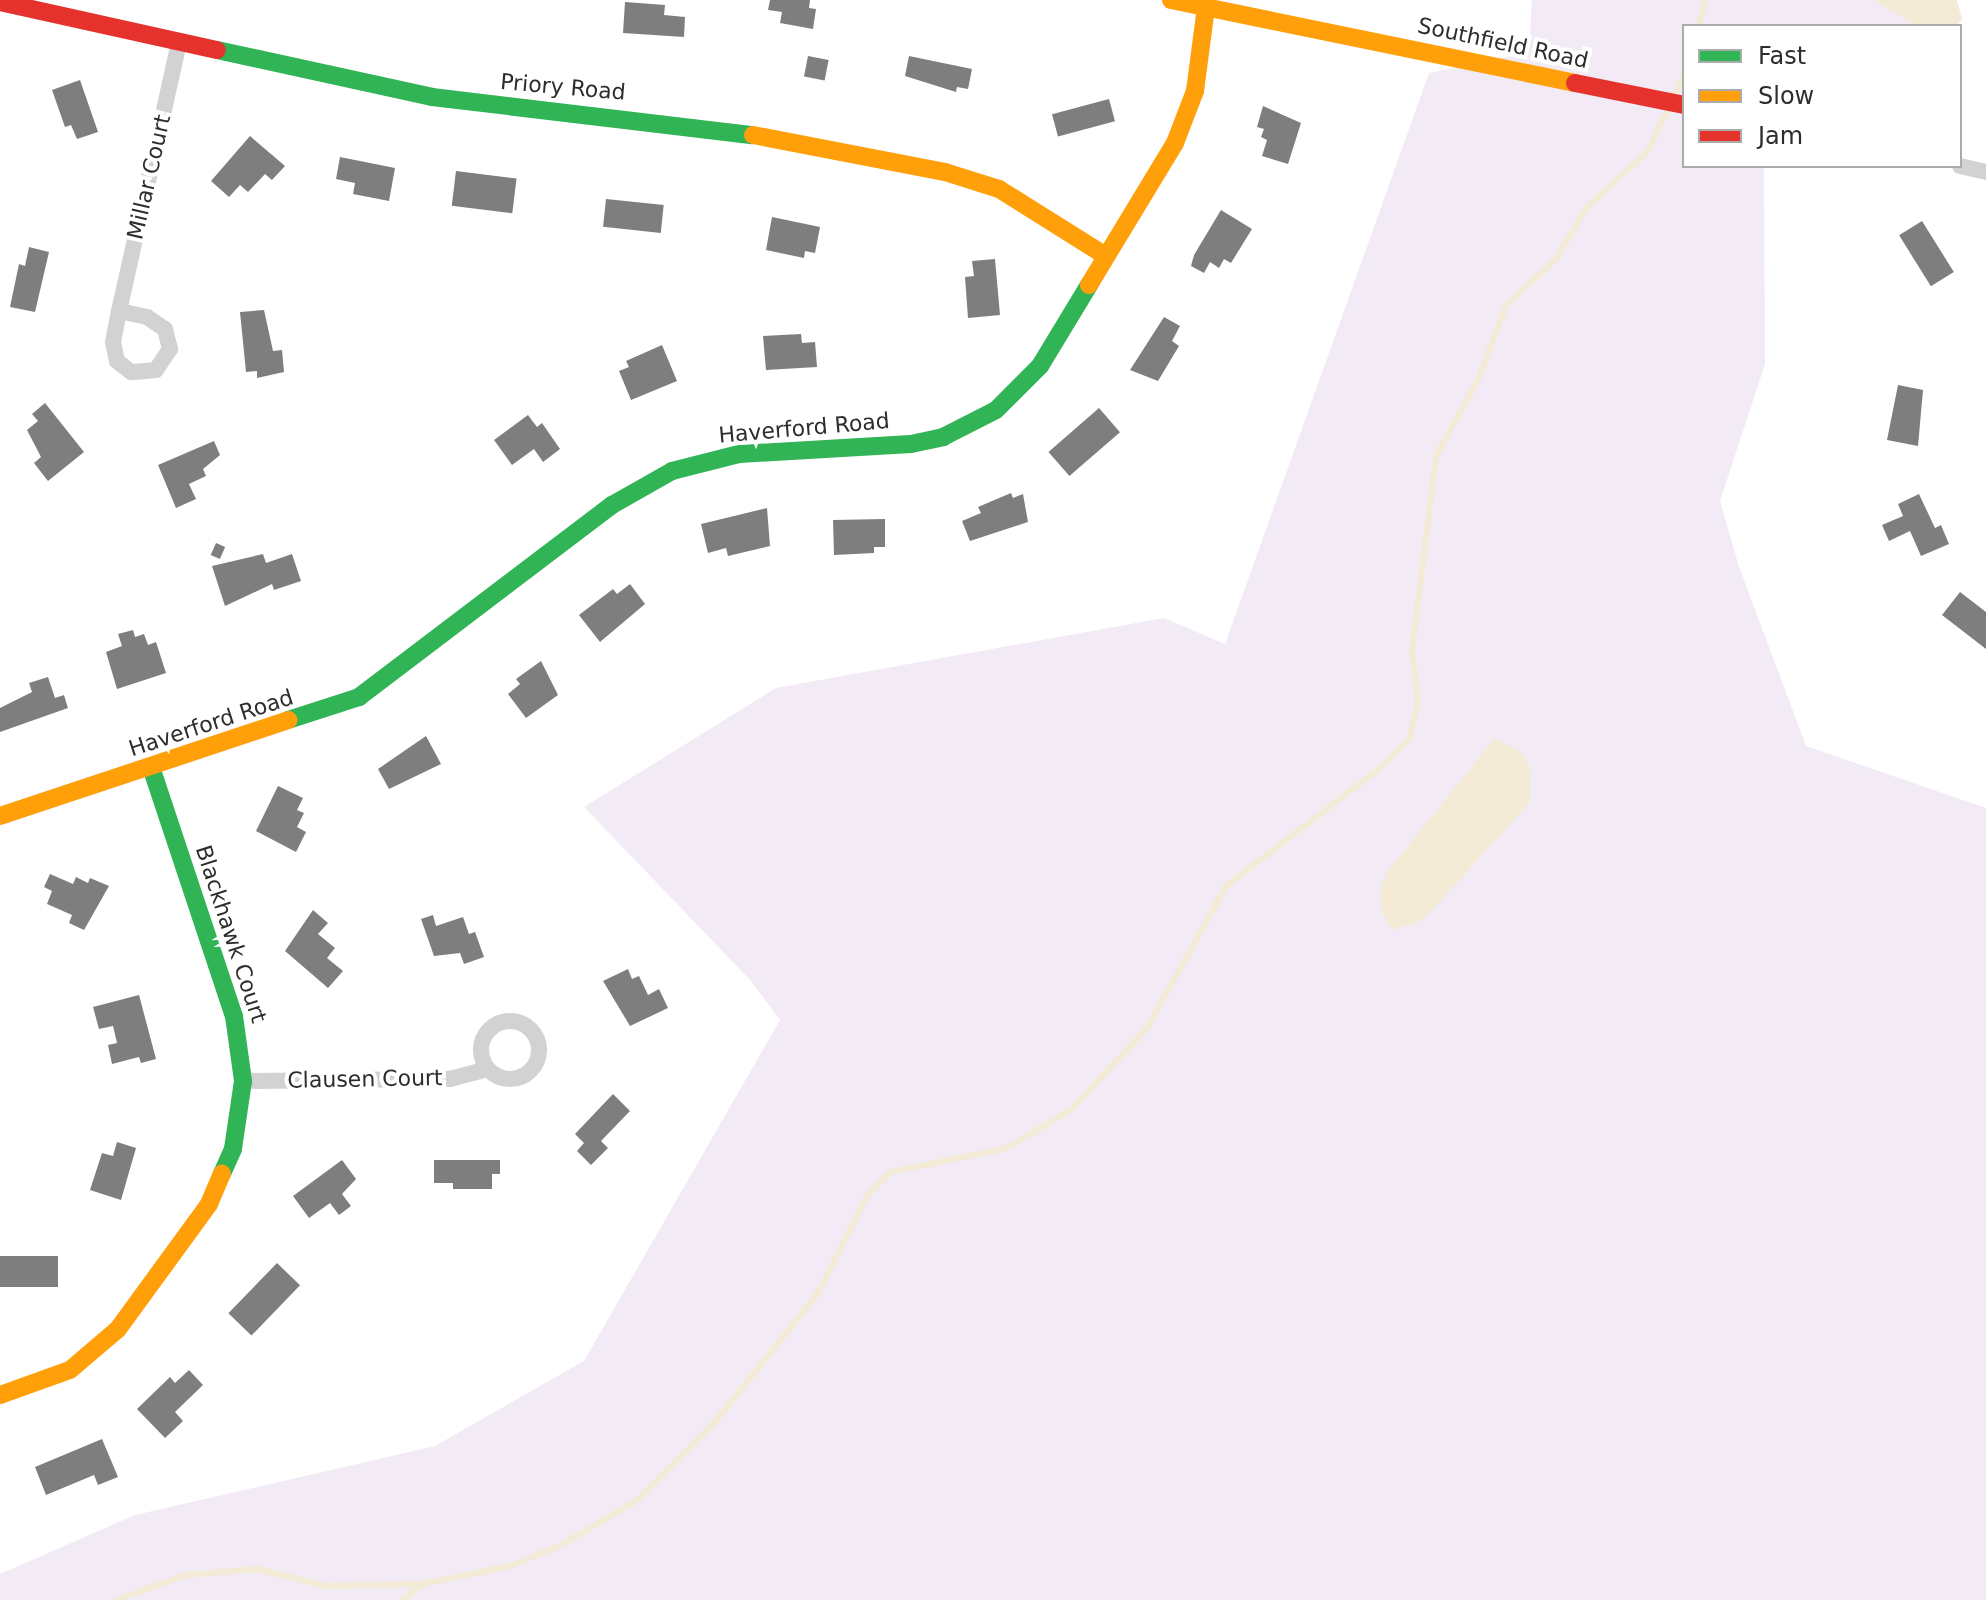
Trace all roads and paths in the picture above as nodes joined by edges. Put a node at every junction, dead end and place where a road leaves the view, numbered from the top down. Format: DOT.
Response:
graph roads {
  1 [pos="1171,0"];
  2 [pos="0,2"];
  3 [pos="1206,7"];
  4 [pos="179,42"];
  5 [pos="1682,105"];
  6 [pos="1962,166"];
  7 [pos="1986,172"];
  8 [pos="1106,256"];
  9 [pos="119,311"];
  10 [pos="151,767"];
  11 [pos="0,816"];
  12 [pos="487,1069"];
  13 [pos="243,1081"];
  14 [pos="0,1395"];
  1 -- 3 [label="street, Southfield Road"];
  2 -- 4 [label="street, Priory Road"];
  3 -- 5 [label="street, Southfield Road"];
  3 -- 8 [label="street, Haverford Road"];
  4 -- 8 [label="street, Priory Road"];
  4 -- 9 [label="street, Millar Court"];
  6 -- 7 [label="street"];
  8 -- 10 [label="street, Haverford Road"];
  10 -- 11 [label="street, Haverford Road"];
  10 -- 13 [label="street, Blackhawk Court"];
  12 -- 13 [label="street, Clausen Court"];
  13 -- 14 [label="street, Blackhawk Court"];
}
